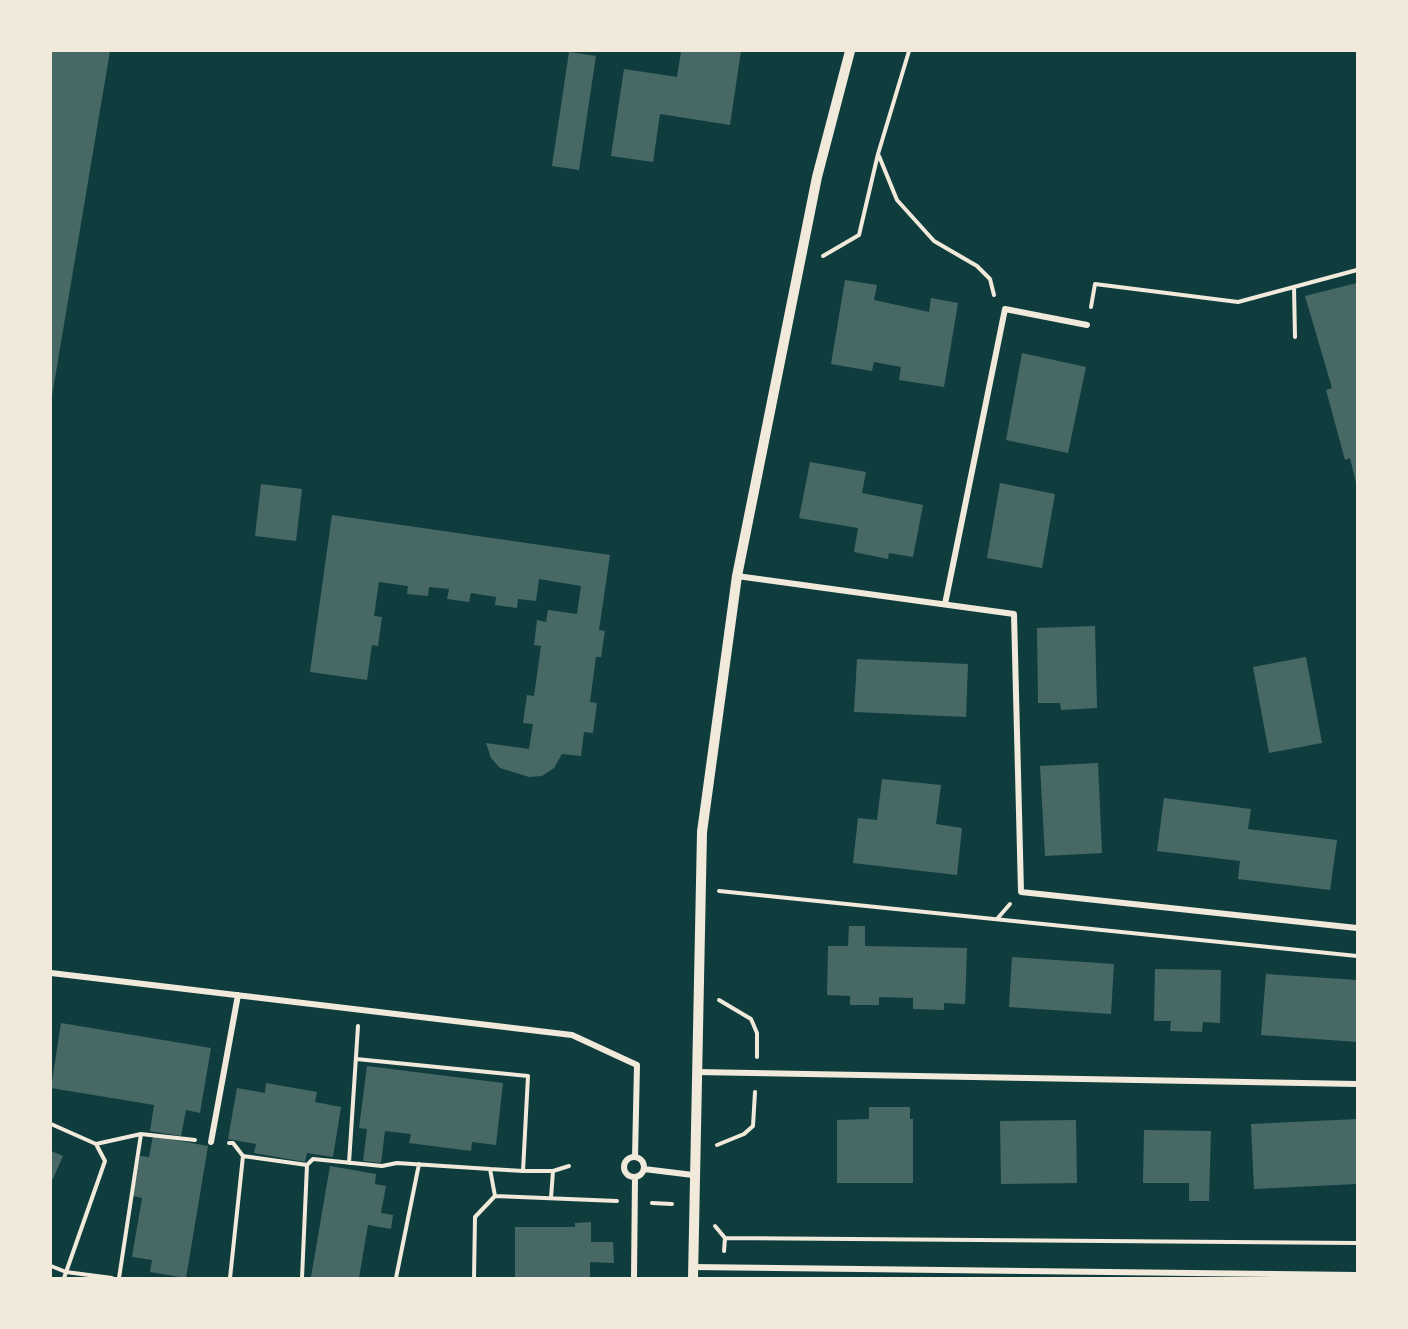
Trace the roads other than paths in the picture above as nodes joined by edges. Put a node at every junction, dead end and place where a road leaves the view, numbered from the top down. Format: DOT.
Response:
graph roads {
  1 [pos="850,51"];
  2 [pos="1087,326"];
  3 [pos="737,576"];
  4 [pos="945,604"];
  5 [pos="1357,928"];
  6 [pos="51,973"];
  7 [pos="238,995"];
  8 [pos="697,1072"];
  9 [pos="1357,1084"];
  10 [pos="211,1142"];
  11 [pos="634,1157"];
  12 [pos="644,1169"];
  13 [pos="693,1175"];
  14 [pos="635,1177"];
  15 [pos="693,1273"];
  16 [pos="1357,1275"];
  17 [pos="634,1278"];
  1 -- 3 [label="street"];
  2 -- 4 [label="street"];
  3 -- 4 [label="street"];
  3 -- 8 [label="street"];
  4 -- 5 [label="street"];
  6 -- 7 [label="street"];
  7 -- 10 [label="street"];
  7 -- 11 [label="street"];
  8 -- 9 [label="street"];
  8 -- 13 [label="street"];
  11 -- 12 [label="street"];
  11 -- 14 [label="street"];
  12 -- 13 [label="street"];
  12 -- 14 [label="street"];
  13 -- 15 [label="street"];
  14 -- 17 [label="street"];
  15 -- 16 [label="street"];
}
